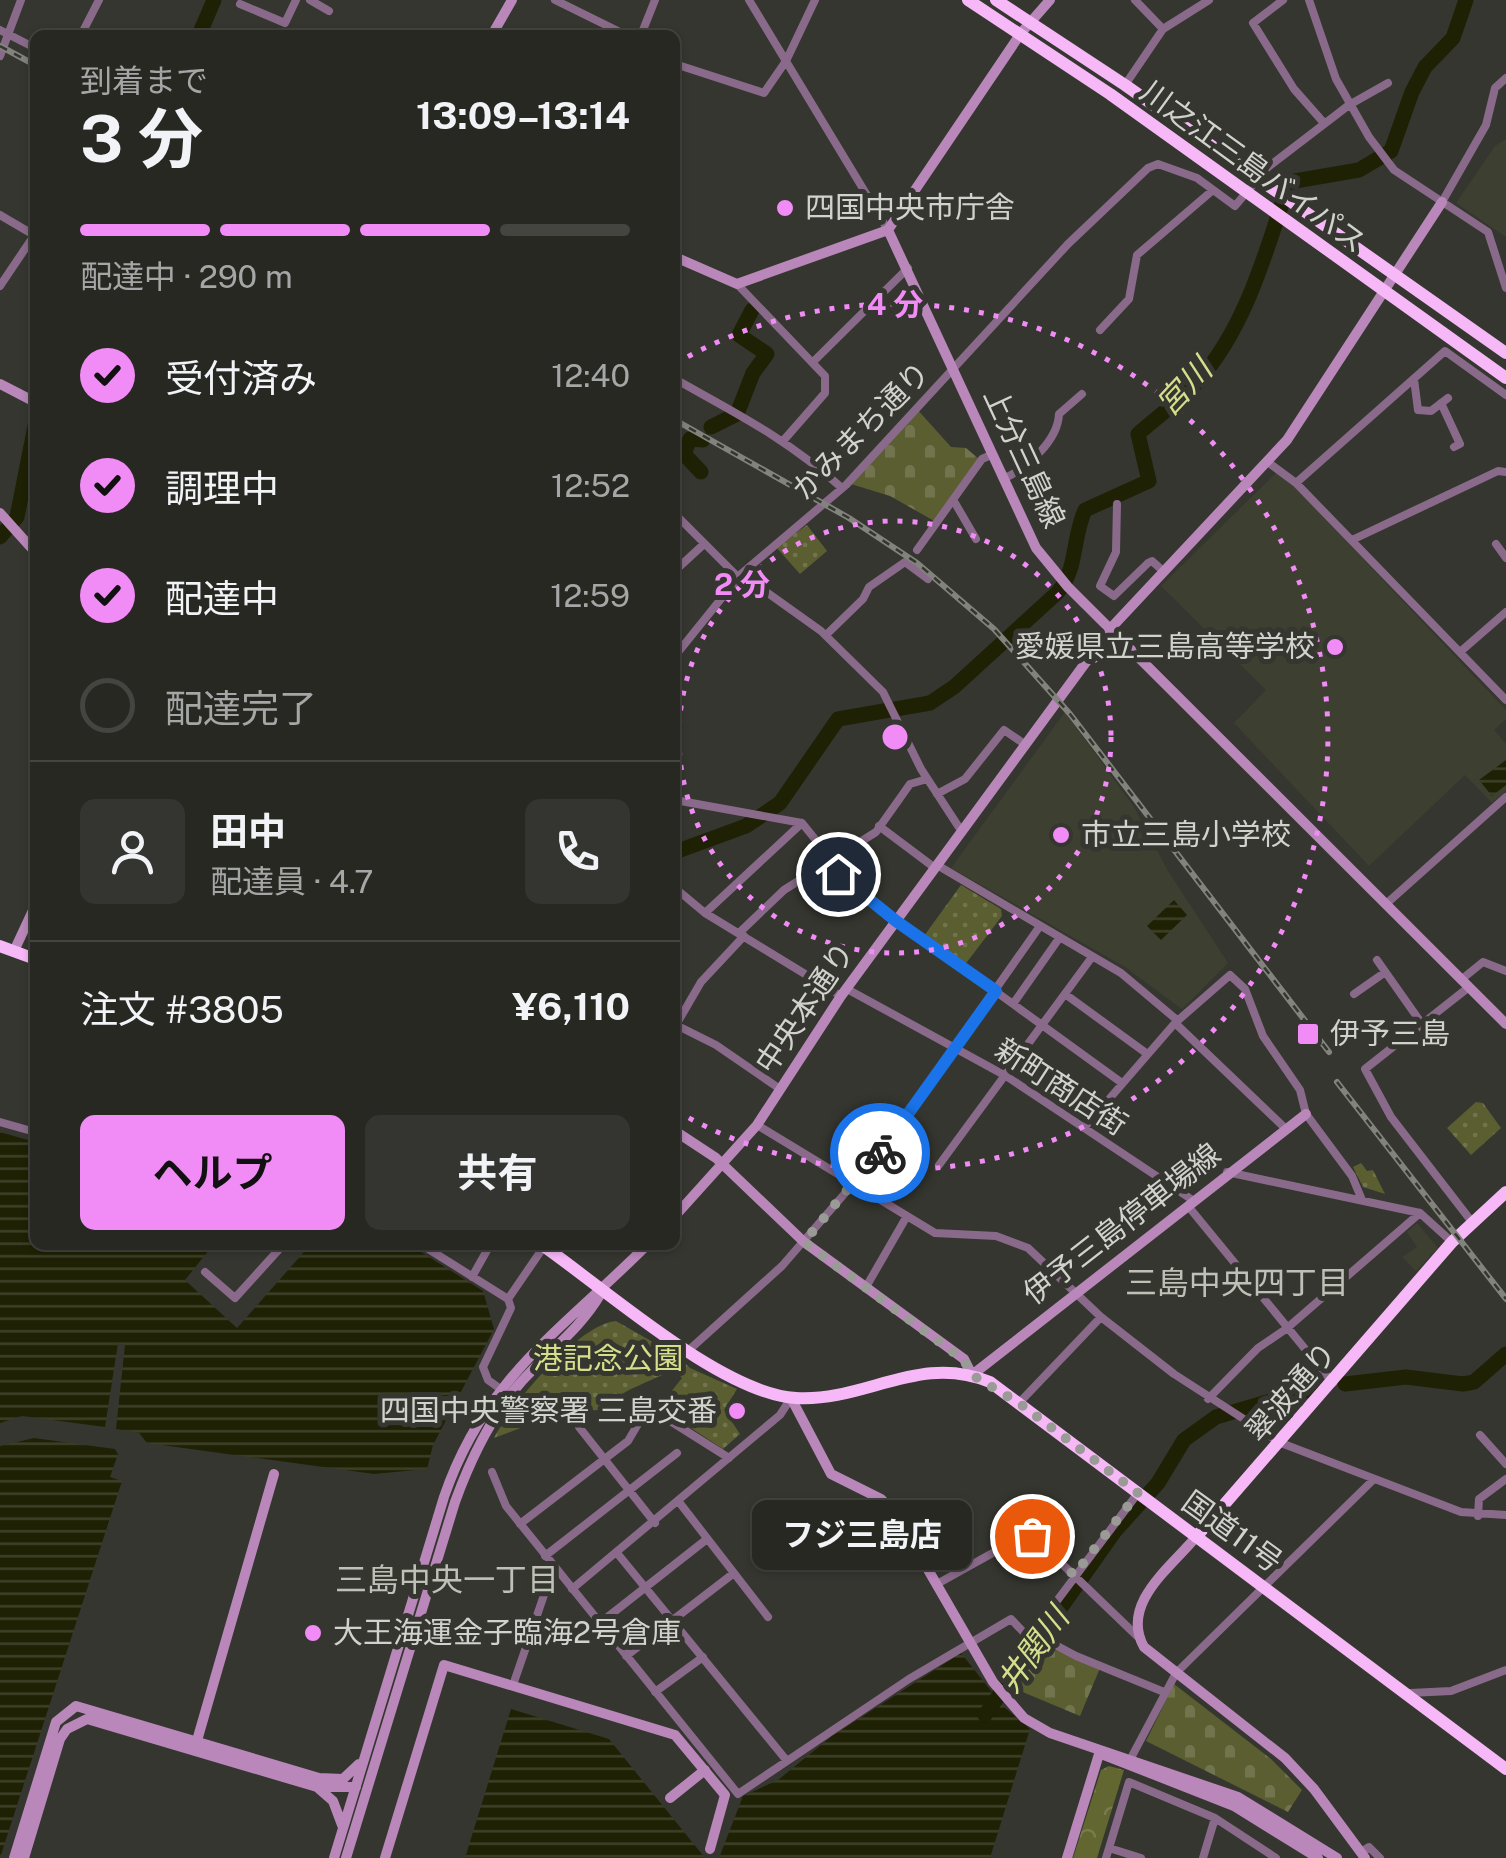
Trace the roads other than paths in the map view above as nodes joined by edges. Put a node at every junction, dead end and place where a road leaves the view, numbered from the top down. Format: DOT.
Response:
graph roads {
  1 [pos="21,0"];
  2 [pos="99,0"];
  3 [pos="296,0"];
  4 [pos="310,0"];
  5 [pos="512,0"];
  6 [pos="555,0"];
  7 [pos="656,0"];
  8 [pos="749,0"];
  9 [pos="815,0"];
  10 [pos="968,0"];
  11 [pos="996,0"];
  12 [pos="1050,0"];
  13 [pos="1135,0"];
  14 [pos="1209,0"];
  15 [pos="1284,0"];
  16 [pos="1309,0"];
  17 [pos="239,5"];
  18 [pos="329,11"];
  19 [pos="1025,27"];
  20 [pos="1164,29"];
  21 [pos="84,30"];
  22 [pos="495,30"];
  23 [pos="616,30"];
  24 [pos="643,30"];
  25 [pos="4,32"];
  26 [pos="30,45"];
  27 [pos="0,56"];
  28 [pos="786,62"];
  29 [pos="680,66"];
  30 [pos="1506,78"];
  31 [pos="1388,82"];
  32 [pos="1125,85"];
  33 [pos="1349,105"];
  34 [pos="1324,123"];
  35 [pos="1258,179"];
  36 [pos="1213,190"];
  37 [pos="1247,194"];
  38 [pos="1442,202"];
  39 [pos="0,216"];
  40 [pos="888,230"];
  41 [pos="30,232"];
  42 [pos="30,240"];
  43 [pos="680,259"];
  44 [pos="0,260"];
  45 [pos="11,267"];
  46 [pos="908,268"];
  47 [pos="1396,276"];
  48 [pos="737,284"];
  49 [pos="0,286"];
  50 [pos="1506,288"];
  51 [pos="1382,292"];
  52 [pos="1100,330"];
  53 [pos="1506,353"];
  54 [pos="814,362"];
  55 [pos="956,369"];
  56 [pos="1506,378"];
  57 [pos="1414,379"];
  58 [pos="680,382"];
  59 [pos="0,384"];
  60 [pos="1082,394"];
  61 [pos="1506,395"];
  62 [pos="30,399"];
  63 [pos="783,441"];
  64 [pos="1454,447"];
  65 [pos="992,454"];
  66 [pos="1269,463"];
  67 [pos="1506,472"];
  68 [pos="1003,479"];
  69 [pos="1296,484"];
  70 [pos="842,488"];
  71 [pos="955,503"];
  72 [pos="1116,504"];
  73 [pos="4,516"];
  74 [pos="680,519"];
  75 [pos="976,539"];
  76 [pos="1352,540"];
  77 [pos="704,544"];
  78 [pos="1496,544"];
  79 [pos="30,546"];
  80 [pos="916,550"];
  81 [pos="1506,558"];
  82 [pos="680,566"];
  83 [pos="1162,570"];
  84 [pos="739,575"];
  85 [pos="928,579"];
  86 [pos="1506,612"];
  87 [pos="1111,628"];
  88 [pos="826,635"];
  89 [pos="680,650"];
  90 [pos="1460,652"];
  91 [pos="1506,700"];
  92 [pos="1026,745"];
  93 [pos="927,779"];
  94 [pos="938,794"];
  95 [pos="1506,797"];
  96 [pos="680,801"];
  97 [pos="802,823"];
  98 [pos="879,826"];
  99 [pos="962,832"];
  100 [pos="831,864"];
  101 [pos="936,866"];
  102 [pos="680,892"];
  103 [pos="1386,904"];
  104 [pos="30,913"];
  105 [pos="705,913"];
  106 [pos="896,921"];
  107 [pos="1040,926"];
  108 [pos="742,935"];
  109 [pos="1060,938"];
  110 [pos="6,948"];
  111 [pos="30,956"];
  112 [pos="1092,956"];
  113 [pos="1377,960"];
  114 [pos="0,962"];
  115 [pos="1506,971"];
  116 [pos="1384,973"];
  117 [pos="1466,983"];
  118 [pos="996,991"];
  119 [pos="844,992"];
  120 [pos="1065,994"];
  121 [pos="1354,994"];
  122 [pos="1013,1004"];
  123 [pos="680,1018"];
  124 [pos="1176,1022"];
  125 [pos="1422,1024"];
  126 [pos="1506,1024"];
  127 [pos="1042,1025"];
  128 [pos="680,1027"];
  129 [pos="955,1048"];
  130 [pos="1146,1053"];
  131 [pos="1006,1076"];
  132 [pos="1122,1084"];
  133 [pos="780,1089"];
  134 [pos="1306,1114"];
  135 [pos="0,1122"];
  136 [pos="757,1125"];
  137 [pos="1084,1128"];
  138 [pos="1286,1129"];
  139 [pos="30,1131"];
  140 [pos="680,1135"];
  141 [pos="723,1166"];
  142 [pos="939,1166"];
  143 [pos="1227,1172"];
  144 [pos="855,1185"];
  145 [pos="1506,1192"];
  146 [pos="1362,1200"];
  147 [pos="1191,1203"];
  148 [pos="680,1211"];
  149 [pos="1420,1213"];
  150 [pos="907,1216"];
  151 [pos="1472,1222"];
  152 [pos="804,1242"];
  153 [pos="1452,1242"];
  154 [pos="278,1250"];
  155 [pos="437,1250"];
  156 [pos="487,1250"];
  157 [pos="541,1250"];
  158 [pos="551,1250"];
  159 [pos="642,1250"];
  160 [pos="205,1272"];
  161 [pos="472,1277"];
  162 [pos="866,1287"];
  163 [pos="602,1289"];
  164 [pos="1074,1292"];
  165 [pos="508,1299"];
  166 [pos="1102,1317"];
  167 [pos="1286,1329"];
  168 [pos="689,1350"];
  169 [pos="972,1375"];
  170 [pos="1333,1383"];
  171 [pos="504,1393"];
  172 [pos="791,1398"];
  173 [pos="1208,1399"];
  174 [pos="1019,1403"];
  175 [pos="579,1427"];
  176 [pos="1480,1435"];
  177 [pos="1281,1443"];
  178 [pos="677,1453"];
  179 [pos="729,1458"];
  180 [pos="604,1460"];
  181 [pos="1506,1464"];
  182 [pos="492,1472"];
  183 [pos="274,1474"];
  184 [pos="1506,1479"];
  185 [pos="1372,1481"];
  186 [pos="629,1490"];
  187 [pos="1144,1497"];
  188 [pos="679,1502"];
  189 [pos="1478,1516"];
  190 [pos="1506,1516"];
  191 [pos="520,1524"];
  192 [pos="655,1524"];
  193 [pos="1196,1538"];
  194 [pos="707,1539"];
  195 [pos="618,1553"];
  196 [pos="545,1556"];
  197 [pos="554,1566"];
  198 [pos="734,1573"];
  199 [pos="1074,1575"];
  200 [pos="937,1584"];
  201 [pos="1264,1586"];
  202 [pos="646,1587"];
  203 [pos="572,1589"];
  204 [pos="768,1617"];
  205 [pos="672,1620"];
  206 [pos="600,1623"];
  207 [pos="1033,1633"];
  208 [pos="1137,1636"];
  209 [pos="970,1641"];
  210 [pos="626,1656"];
  211 [pos="703,1658"];
  212 [pos="1506,1671"];
  213 [pos="1176,1673"];
  214 [pos="513,1685"];
  215 [pos="655,1692"];
  216 [pos="1164,1692"];
  217 [pos="1407,1694"];
  218 [pos="196,1745"];
  219 [pos="1100,1751"];
  220 [pos="372,1753"];
  221 [pos="1131,1758"];
  222 [pos="788,1761"];
  223 [pos="1506,1769"];
  224 [pos="705,1770"];
  225 [pos="318,1783"];
  226 [pos="351,1791"];
  227 [pos="670,1798"];
  228 [pos="1215,1818"];
  229 [pos="356,1823"];
  230 [pos="341,1836"];
  231 [pos="710,1850"];
  232 [pos="1107,1853"];
  233 [pos="1311,1853"];
  234 [pos="1358,1853"];
  235 [pos="14,1858"];
  236 [pos="24,1858"];
  237 [pos="334,1858"];
  238 [pos="346,1858"];
  239 [pos="385,1858"];
  240 [pos="1067,1858"];
  241 [pos="1140,1858"];
  242 [pos="1203,1858"];
  243 [pos="1276,1858"];
  244 [pos="1336,1858"];
  245 [pos="1380,1858"];
  1 -- 25 [label="street"];
  2 -- 21 [label="street"];
  3 -- 17 [label="street"];
  4 -- 18 [label="street"];
  5 -- 22 [label="street"];
  6 -- 23 [label="street"];
  7 -- 24 [label="street"];
  8 -- 28 [label="street"];
  9 -- 28 [label="street"];
  10 -- 19 [label="highway, 川之江三島バイパス"];
  11 -- 19 [label="highway, 川之江三島バイパス"];
  12 -- 19 [label="street"];
  13 -- 20 [label="street"];
  14 -- 20 [label="street"];
  15 -- 34 [label="street"];
  16 -- 33 [label="street"];
  19 -- 32 [label="highway, 川之江三島バイパス"];
  19 -- 37 [label="highway, 川之江三島バイパス"];
  19 -- 40 [label="street"];
  20 -- 32 [label="street"];
  25 -- 26 [label="street"];
  25 -- 27 [label="street"];
  28 -- 29 [label="street"];
  28 -- 40 [label="street"];
  30 -- 38 [label="street"];
  31 -- 33 [label="street"];
  32 -- 35 [label="highway, 川之江三島バイパス"];
  33 -- 34 [label="street"];
  33 -- 38 [label="street"];
  34 -- 35 [label="street"];
  35 -- 37 [label="street"];
  35 -- 47 [label="highway, 川之江三島バイパス"];
  36 -- 37 [label="street"];
  36 -- 52 [label="street"];
  36 -- 55 [label="street, かみまち通り"];
  37 -- 51 [label="highway, 川之江三島バイパス"];
  38 -- 47 [label="street, 中央本通り"];
  38 -- 50 [label="street"];
  39 -- 41 [label="street"];
  40 -- 46 [label="street, 上分三島線"];
  40 -- 48 [label="street"];
  42 -- 45 [label="street"];
  43 -- 48 [label="street"];
  44 -- 45 [label="street"];
  45 -- 49 [label="street"];
  46 -- 54 [label="street"];
  46 -- 55 [label="street, 上分三島線"];
  47 -- 51 [label="street, 中央本通り"];
  47 -- 53 [label="highway, 川之江三島バイパス"];
  48 -- 54 [label="street"];
  51 -- 56 [label="highway, 川之江三島バイパス"];
  51 -- 66 [label="street, 中央本通り"];
  54 -- 63 [label="street"];
  55 -- 65 [label="street, 上分三島線"];
  55 -- 70 [label="street, かみまち通り"];
  57 -- 61 [label="street"];
  57 -- 64 [label="street"];
  57 -- 69 [label="street"];
  58 -- 63 [label="street"];
  59 -- 62 [label="street"];
  60 -- 68 [label="street"];
  63 -- 70 [label="street"];
  65 -- 68 [label="street, 上分三島線"];
  65 -- 71 [label="street"];
  66 -- 69 [label="street"];
  66 -- 83 [label="street, 中央本通り"];
  67 -- 76 [label="street"];
  68 -- 87 [label="street, 上分三島線"];
  69 -- 76 [label="street"];
  70 -- 84 [label="street, かみまち通り"];
  71 -- 75 [label="street"];
  71 -- 80 [label="street"];
  72 -- 83 [label="street"];
  73 -- 79 [label="street"];
  74 -- 77 [label="street"];
  76 -- 90 [label="street"];
  77 -- 82 [label="street"];
  77 -- 84 [label="street"];
  78 -- 81 [label="street"];
  83 -- 87 [label="street, 中央本通り"];
  84 -- 88 [label="street"];
  84 -- 89 [label="street, かみまち通り"];
  85 -- 88 [label="street"];
  86 -- 90 [label="street"];
  87 -- 92 [label="street, 中央本通り"];
  87 -- 103 [label="street, 上分三島線"];
  88 -- 93 [label="street"];
  90 -- 91 [label="street"];
  92 -- 94 [label="street"];
  92 -- 99 [label="street, 中央本通り"];
  93 -- 94 [label="street"];
  93 -- 98 [label="street"];
  94 -- 99 [label="street"];
  95 -- 103 [label="street"];
  96 -- 97 [label="street"];
  97 -- 100 [label="street"];
  97 -- 105 [label="street"];
  98 -- 100 [label="street"];
  98 -- 101 [label="street"];
  99 -- 101 [label="street, 中央本通り"];
  100 -- 106 [label="street"];
  100 -- 108 [label="street"];
  101 -- 106 [label="street, 中央本通り"];
  101 -- 107 [label="street"];
  102 -- 105 [label="street, 新町商店街"];
  103 -- 117 [label="street, 上分三島線"];
  104 -- 110 [label="street"];
  105 -- 108 [label="street, 新町商店街"];
  106 -- 118 [label="street"];
  106 -- 119 [label="street, 中央本通り"];
  107 -- 109 [label="street"];
  107 -- 118 [label="street"];
  108 -- 119 [label="street, 新町商店街"];
  108 -- 123 [label="street"];
  109 -- 112 [label="street"];
  109 -- 122 [label="street"];
  110 -- 111 [label="highway"];
  110 -- 114 [label="street"];
  112 -- 120 [label="street"];
  112 -- 124 [label="street"];
  113 -- 116 [label="street"];
  115 -- 117 [label="street"];
  116 -- 121 [label="street"];
  116 -- 125 [label="street"];
  117 -- 125 [label="street"];
  117 -- 126 [label="street, 上分三島線"];
  118 -- 122 [label="street"];
  118 -- 129 [label="street"];
  119 -- 129 [label="street, 新町商店街"];
  119 -- 133 [label="street, 中央本通り"];
  120 -- 127 [label="street"];
  120 -- 130 [label="street"];
  122 -- 127 [label="street"];
  124 -- 130 [label="street"];
  124 -- 134 [label="street"];
  124 -- 138 [label="street"];
  125 -- 151 [label="street"];
  127 -- 131 [label="street"];
  127 -- 132 [label="street"];
  128 -- 133 [label="street"];
  129 -- 131 [label="street, 新町商店街"];
  129 -- 144 [label="street"];
  130 -- 132 [label="street"];
  131 -- 137 [label="street, 新町商店街"];
  131 -- 142 [label="street"];
  132 -- 137 [label="street"];
  133 -- 136 [label="street, 中央本通り"];
  134 -- 138 [label="street, 伊予三島停車場線"];
  134 -- 146 [label="street"];
  135 -- 139 [label="street"];
  136 -- 141 [label="street, 中央本通り"];
  136 -- 144 [label="street"];
  137 -- 147 [label="street, 新町商店街"];
  138 -- 143 [label="street, 伊予三島停車場線"];
  140 -- 141 [label="street"];
  141 -- 148 [label="street, 中央本通り"];
  141 -- 152 [label="street"];
  143 -- 146 [label="street"];
  143 -- 147 [label="street, 伊予三島停車場線"];
  144 -- 150 [label="street"];
  144 -- 152 [label="street"];
  145 -- 151 [label="highway, 翠波通り"];
  146 -- 149 [label="street"];
  147 -- 164 [label="street, 伊予三島停車場線"];
  147 -- 167 [label="street, 新町商店街"];
  149 -- 153 [label="street"];
  149 -- 167 [label="street"];
  150 -- 162 [label="street"];
  150 -- 164 [label="street"];
  151 -- 153 [label="highway, 翠波通り"];
  152 -- 162 [label="street"];
  152 -- 168 [label="street"];
  153 -- 170 [label="highway, 翠波通り"];
  154 -- 160 [label="street"];
  155 -- 161 [label="street"];
  156 -- 161 [label="street"];
  157 -- 165 [label="street"];
  158 -- 163 [label="highway, 国道11号"];
  159 -- 163 [label="street"];
  161 -- 165 [label="street"];
  162 -- 169 [label="street"];
  163 -- 168 [label="highway, 国道11号"];
  163 -- 171 [label="street"];
  164 -- 166 [label="street"];
  164 -- 169 [label="street, 伊予三島停車場線"];
  165 -- 171 [label="street"];
  166 -- 173 [label="street"];
  166 -- 174 [label="street"];
  167 -- 170 [label="street, 新町商店街"];
  167 -- 173 [label="street"];
  168 -- 172 [label="highway, 国道11号"];
  169 -- 172 [label="highway, 国道11号"];
  169 -- 174 [label="highway, 国道11号"];
  170 -- 177 [label="highway, 翠波通り"];
  171 -- 220 [label="street"];
  172 -- 179 [label="street"];
  172 -- 200 [label="street"];
  173 -- 177 [label="street"];
  174 -- 187 [label="highway, 国道11号"];
  175 -- 180 [label="street"];
  176 -- 181 [label="street"];
  177 -- 185 [label="street"];
  177 -- 193 [label="highway, 翠波通り"];
  178 -- 186 [label="street"];
  179 -- 180 [label="street"];
  179 -- 188 [label="street"];
  180 -- 186 [label="street"];
  180 -- 191 [label="street"];
  182 -- 191 [label="street"];
  183 -- 218 [label="street"];
  184 -- 189 [label="street"];
  185 -- 189 [label="street"];
  185 -- 201 [label="street"];
  186 -- 192 [label="street"];
  186 -- 196 [label="street"];
  187 -- 193 [label="highway, 国道11号"];
  187 -- 199 [label="street"];
  188 -- 192 [label="street"];
  188 -- 194 [label="street"];
  189 -- 190 [label="street"];
  191 -- 196 [label="street"];
  192 -- 195 [label="street"];
  193 -- 201 [label="highway, 国道11号"];
  193 -- 208 [label="street"];
  194 -- 198 [label="street"];
  194 -- 202 [label="street"];
  195 -- 202 [label="street"];
  195 -- 203 [label="street"];
  196 -- 197 [label="street"];
  197 -- 203 [label="street"];
  197 -- 214 [label="street"];
  198 -- 204 [label="street"];
  198 -- 205 [label="street"];
  199 -- 200 [label="street"];
  199 -- 207 [label="street"];
  199 -- 208 [label="street"];
  200 -- 209 [label="street"];
  201 -- 213 [label="street"];
  201 -- 217 [label="highway, 国道11号"];
  202 -- 205 [label="street"];
  202 -- 206 [label="street"];
  203 -- 206 [label="street"];
  205 -- 210 [label="street"];
  205 -- 211 [label="street"];
  206 -- 210 [label="street"];
  207 -- 209 [label="street"];
  207 -- 216 [label="street"];
  208 -- 213 [label="street"];
  209 -- 219 [label="street"];
  209 -- 222 [label="street"];
  210 -- 215 [label="street"];
  211 -- 215 [label="street"];
  211 -- 222 [label="street"];
  212 -- 217 [label="street"];
  213 -- 216 [label="street"];
  213 -- 234 [label="street"];
  214 -- 224 [label="street"];
  214 -- 239 [label="street"];
  215 -- 222 [label="street"];
  216 -- 221 [label="street"];
  217 -- 223 [label="highway, 国道11号"];
  218 -- 225 [label="street"];
  218 -- 235 [label="street"];
  218 -- 236 [label="street"];
  219 -- 221 [label="street"];
  219 -- 233 [label="street"];
  219 -- 240 [label="street"];
  220 -- 225 [label="street"];
  220 -- 226 [label="street"];
  220 -- 229 [label="street"];
  221 -- 233 [label="street"];
  224 -- 227 [label="street"];
  224 -- 231 [label="street"];
  225 -- 226 [label="street"];
  225 -- 230 [label="street"];
  226 -- 229 [label="street"];
  226 -- 230 [label="street"];
  228 -- 232 [label="street"];
  228 -- 242 [label="street"];
  228 -- 243 [label="street"];
  229 -- 238 [label="street"];
  230 -- 237 [label="street"];
  232 -- 241 [label="street"];
  233 -- 244 [label="street"];
  234 -- 245 [label="street"];
}
